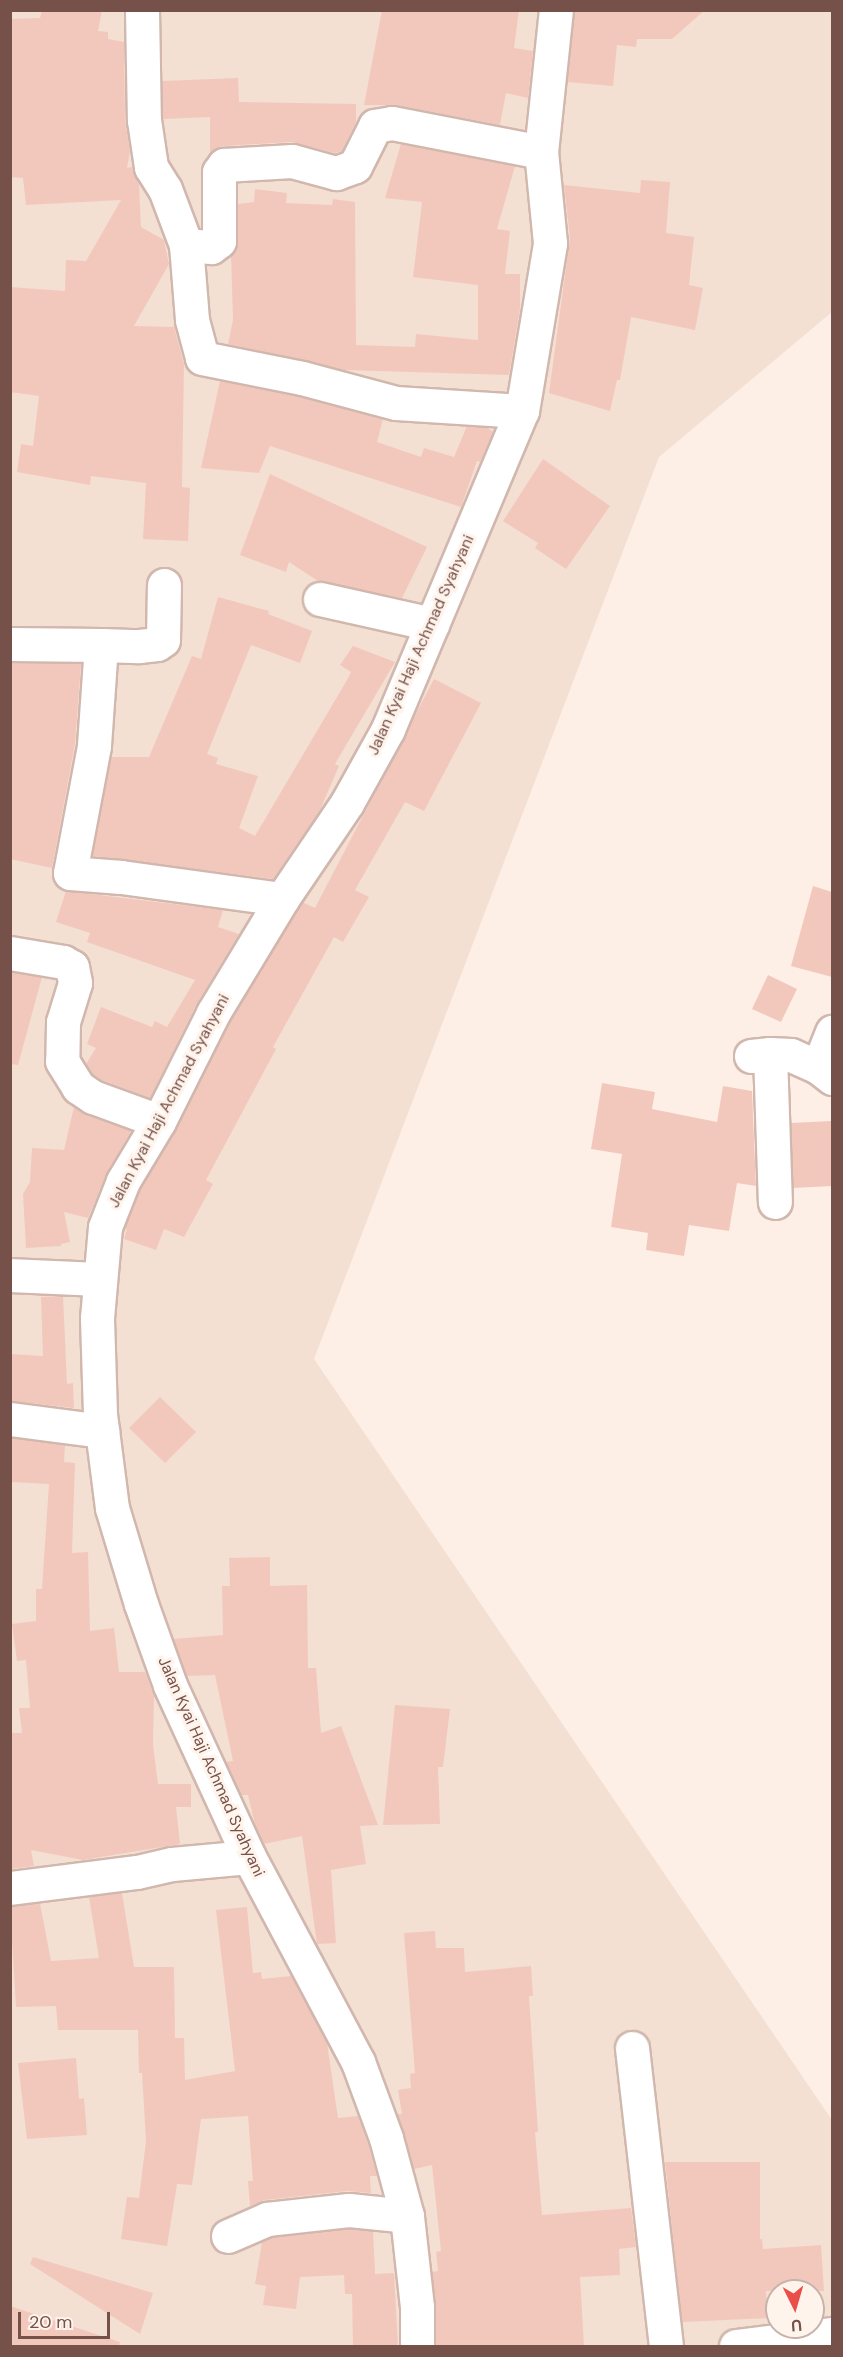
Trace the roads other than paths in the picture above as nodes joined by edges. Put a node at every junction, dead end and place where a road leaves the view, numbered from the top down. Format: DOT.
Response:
graph roads {
  1 [pos="142,10"];
  2 [pos="556,10"];
  3 [pos="541,152"];
  4 [pos="186,245"];
  5 [pos="522,411"];
  6 [pos="164,585"];
  7 [pos="320,599"];
  8 [pos="432,624"];
  9 [pos="10,644"];
  10 [pos="101,645"];
  11 [pos="282,899"];
  12 [pos="10,953"];
  13 [pos="832,1032"];
  14 [pos="825,1073"];
  15 [pos="159,1121"];
  16 [pos="775,1202"];
  17 [pos="10,1275"];
  18 [pos="99,1279"];
  19 [pos="10,1419"];
  20 [pos="102,1431"];
  21 [pos="249,1857"];
  22 [pos="10,1888"];
  23 [pos="632,2048"];
  24 [pos="407,2216"];
  25 [pos="228,2236"];
  26 [pos="832,2334"];
  27 [pos="417,2346"];
  28 [pos="666,2346"];
  29 [pos="736,2346"];
  1 -- 4 [label="street"];
  2 -- 3 [label="street, Jalan Kyai Haji Achmad Syahyani"];
  3 -- 4 [label="street"];
  3 -- 5 [label="street, Jalan Kyai Haji Achmad Syahyani"];
  4 -- 5 [label="street"];
  5 -- 8 [label="street, Jalan Kyai Haji Achmad Syahyani"];
  6 -- 10 [label="street"];
  7 -- 8 [label="street"];
  8 -- 11 [label="street, Jalan Kyai Haji Achmad Syahyani"];
  9 -- 10 [label="street"];
  10 -- 11 [label="street"];
  11 -- 15 [label="street, Jalan Kyai Haji Achmad Syahyani"];
  12 -- 15 [label="street"];
  13 -- 14 [label="street"];
  14 -- 16 [label="street"];
  15 -- 18 [label="street, Jalan Kyai Haji Achmad Syahyani"];
  17 -- 18 [label="street"];
  18 -- 20 [label="street, Jalan Kyai Haji Achmad Syahyani"];
  19 -- 20 [label="street"];
  20 -- 21 [label="street, Jalan Kyai Haji Achmad Syahyani"];
  21 -- 22 [label="street"];
  21 -- 24 [label="street, Jalan Kyai Haji Achmad Syahyani"];
  23 -- 28 [label="street"];
  24 -- 25 [label="street"];
  24 -- 27 [label="street, Jalan Kyai Haji Achmad Syahyani"];
  26 -- 29 [label="street"];
}
